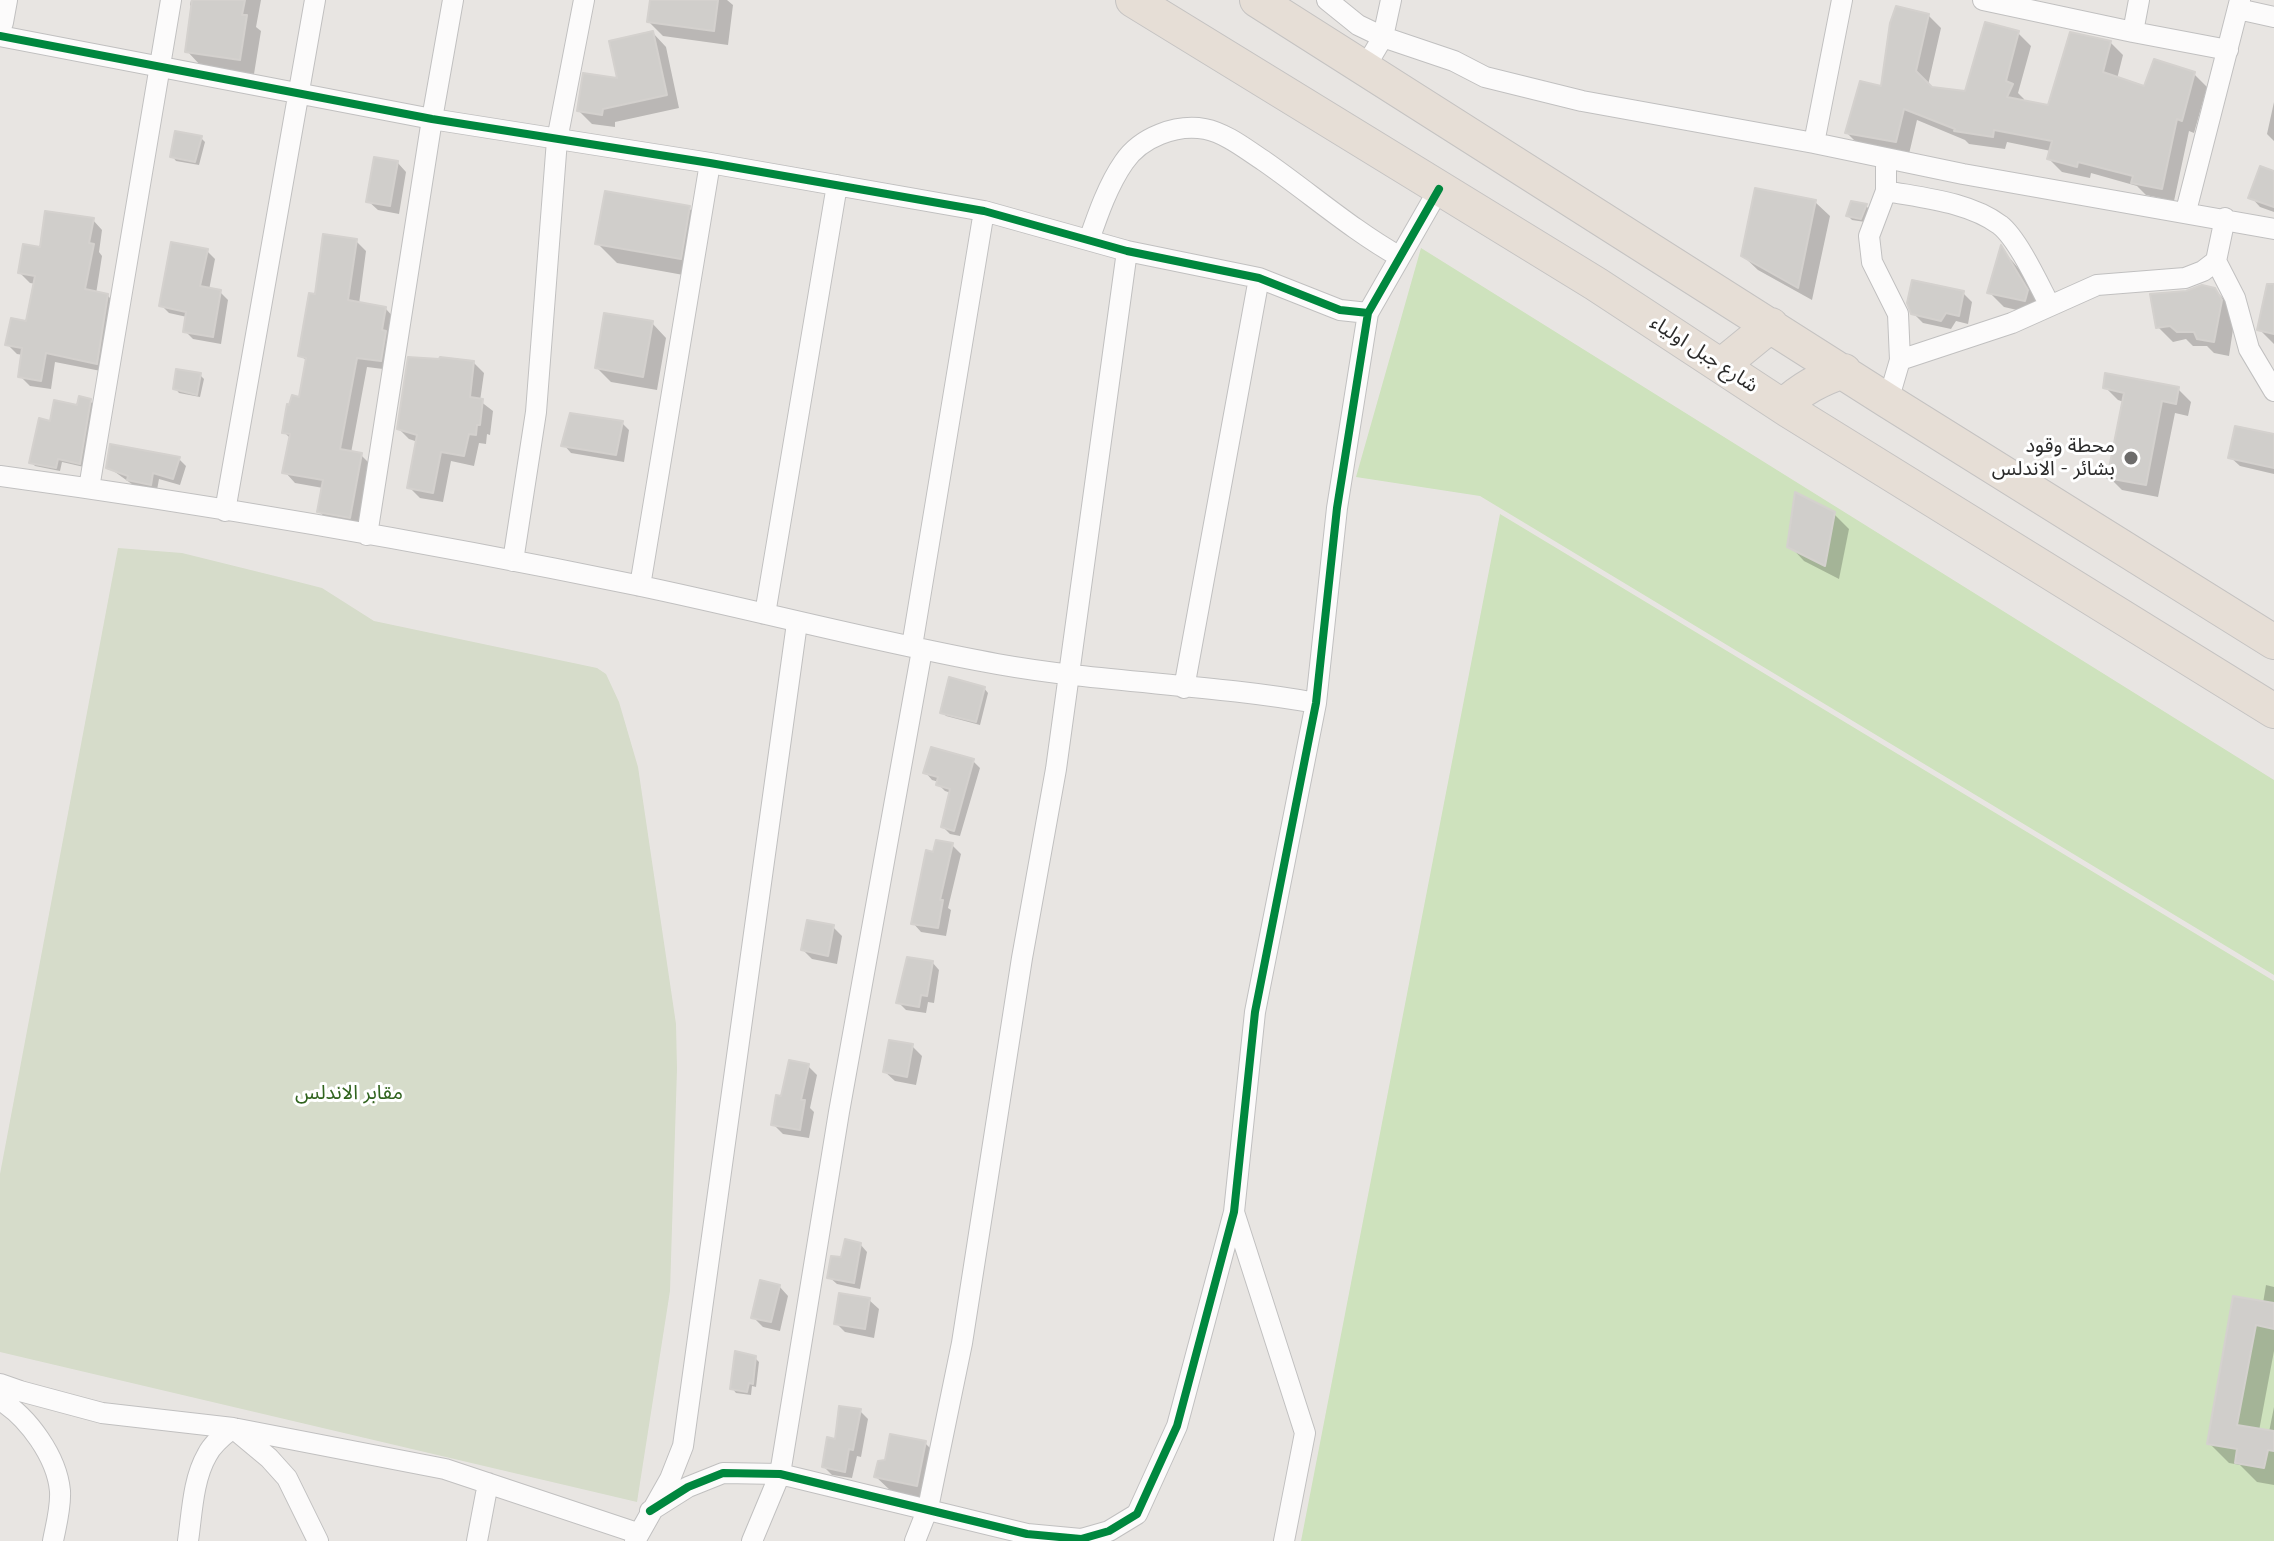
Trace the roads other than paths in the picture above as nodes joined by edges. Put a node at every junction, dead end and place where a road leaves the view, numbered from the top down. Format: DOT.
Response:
graph roads {
  1 [pos="4,0"];
  2 [pos="171,0"];
  3 [pos="315,0"];
  4 [pos="453,0"];
  5 [pos="584,0"];
  6 [pos="1133,0"];
  7 [pos="1257,0"];
  8 [pos="1327,0"];
  9 [pos="1391,0"];
  10 [pos="1842,0"];
  11 [pos="1983,0"];
  12 [pos="2139,0"];
  13 [pos="2239,4"];
  14 [pos="2274,17"];
  15 [pos="0,22"];
  16 [pos="2133,32"];
  17 [pos="0,36"];
  18 [pos="1383,37"];
  19 [pos="2228,50"];
  20 [pos="159,67"];
  21 [pos="1364,69"];
  22 [pos="299,94"];
  23 [pos="432,119"];
  24 [pos="557,140"];
  25 [pos="1814,143"];
  26 [pos="1886,158"];
  27 [pos="710,163"];
  28 [pos="837,185"];
  29 [pos="1439,189"];
  30 [pos="1886,191"];
  31 [pos="984,211"];
  32 [pos="2186,211"];
  33 [pos="2225,218"];
  34 [pos="2274,229"];
  35 [pos="1089,240"];
  36 [pos="1127,251"];
  37 [pos="1400,257"];
  38 [pos="2216,261"];
  39 [pos="1259,278"];
  40 [pos="2050,306"];
  41 [pos="1368,313"];
  42 [pos="1771,325"];
  43 [pos="1900,360"];
  44 [pos="1722,365"];
  45 [pos="1844,371"];
  46 [pos="2274,391"];
  47 [pos="1888,401"];
  48 [pos="1783,406"];
  49 [pos="0,476"];
  50 [pos="89,488"];
  51 [pos="225,511"];
  52 [pos="367,535"];
  53 [pos="513,561"];
  54 [pos="640,586"];
  55 [pos="765,614"];
  56 [pos="797,623"];
  57 [pos="2274,642"];
  58 [pos="917,648"];
  59 [pos="1069,675"];
  60 [pos="1184,688"];
  61 [pos="1316,703"];
  62 [pos="2274,711"];
  63 [pos="1234,1212"];
  64 [pos="0,1384"];
  65 [pos="0,1400"];
  66 [pos="233,1428"];
  67 [pos="780,1474"];
  68 [pos="488,1483"];
  69 [pos="928,1508"];
  70 [pos="650,1511"];
  71 [pos="636,1537"];
  72 [pos="1027,1538"];
  73 [pos="53,1541"];
  74 [pos="188,1541"];
  75 [pos="318,1541"];
  76 [pos="477,1541"];
  77 [pos="752,1541"];
  78 [pos="915,1541"];
  79 [pos="1284,1541"];
  1 -- 15 [label="street"];
  2 -- 20 [label="street"];
  3 -- 22 [label="street"];
  4 -- 23 [label="street"];
  5 -- 24 [label="street"];
  6 -- 29 [label="highway, شارع جبل اولياء"];
  7 -- 21 [label="highway"];
  8 -- 18 [label="street"];
  9 -- 18 [label="street"];
  10 -- 25 [label="street"];
  11 -- 16 [label="street"];
  12 -- 16 [label="street"];
  13 -- 14 [label="street"];
  13 -- 19 [label="street"];
  16 -- 19 [label="street"];
  17 -- 20 [label="street"];
  18 -- 21 [label="street"];
  18 -- 25 [label="street"];
  19 -- 32 [label="street"];
  20 -- 22 [label="street"];
  20 -- 50 [label="street"];
  21 -- 42 [label="highway"];
  22 -- 23 [label="street"];
  22 -- 51 [label="street"];
  23 -- 24 [label="street"];
  23 -- 52 [label="street"];
  24 -- 27 [label="street"];
  24 -- 53 [label="street"];
  25 -- 26 [label="street"];
  26 -- 30 [label="street"];
  26 -- 32 [label="street"];
  27 -- 28 [label="street"];
  27 -- 54 [label="street"];
  28 -- 31 [label="street"];
  28 -- 55 [label="street"];
  29 -- 37 [label="street"];
  29 -- 44 [label="highway, شارع جبل اولياء"];
  30 -- 40 [label="street"];
  30 -- 43 [label="street"];
  31 -- 35 [label="street"];
  31 -- 58 [label="street"];
  32 -- 33 [label="street"];
  33 -- 34 [label="street"];
  33 -- 38 [label="street"];
  35 -- 36 [label="street"];
  35 -- 37 [label="street"];
  36 -- 39 [label="street"];
  36 -- 59 [label="street"];
  37 -- 41 [label="street"];
  38 -- 40 [label="street"];
  38 -- 46 [label="street"];
  39 -- 41 [label="street"];
  39 -- 60 [label="street"];
  40 -- 43 [label="street"];
  41 -- 61 [label="street"];
  42 -- 44 [label="highway"];
  42 -- 45 [label="highway"];
  43 -- 47 [label="street"];
  44 -- 48 [label="highway, شارع جبل اولياء"];
  45 -- 47 [label="highway"];
  45 -- 48 [label="highway"];
  47 -- 57 [label="highway"];
  48 -- 62 [label="highway, شارع جبل اولياء"];
  49 -- 50 [label="street"];
  50 -- 51 [label="street"];
  51 -- 52 [label="street"];
  52 -- 53 [label="street"];
  53 -- 54 [label="street"];
  54 -- 55 [label="street"];
  55 -- 56 [label="street"];
  56 -- 58 [label="street"];
  56 -- 70 [label="street"];
  58 -- 59 [label="street"];
  58 -- 67 [label="street"];
  59 -- 60 [label="street"];
  59 -- 69 [label="street"];
  60 -- 61 [label="street"];
  61 -- 63 [label="street"];
  63 -- 72 [label="street"];
  63 -- 79 [label="street"];
  64 -- 66 [label="street"];
  65 -- 73 [label="street"];
  66 -- 68 [label="street"];
  66 -- 74 [label="street"];
  66 -- 75 [label="street"];
  67 -- 69 [label="street"];
  67 -- 70 [label="street"];
  67 -- 77 [label="street"];
  68 -- 71 [label="street"];
  68 -- 76 [label="street"];
  69 -- 72 [label="street"];
  69 -- 78 [label="street"];
  70 -- 71 [label="street"];
}
